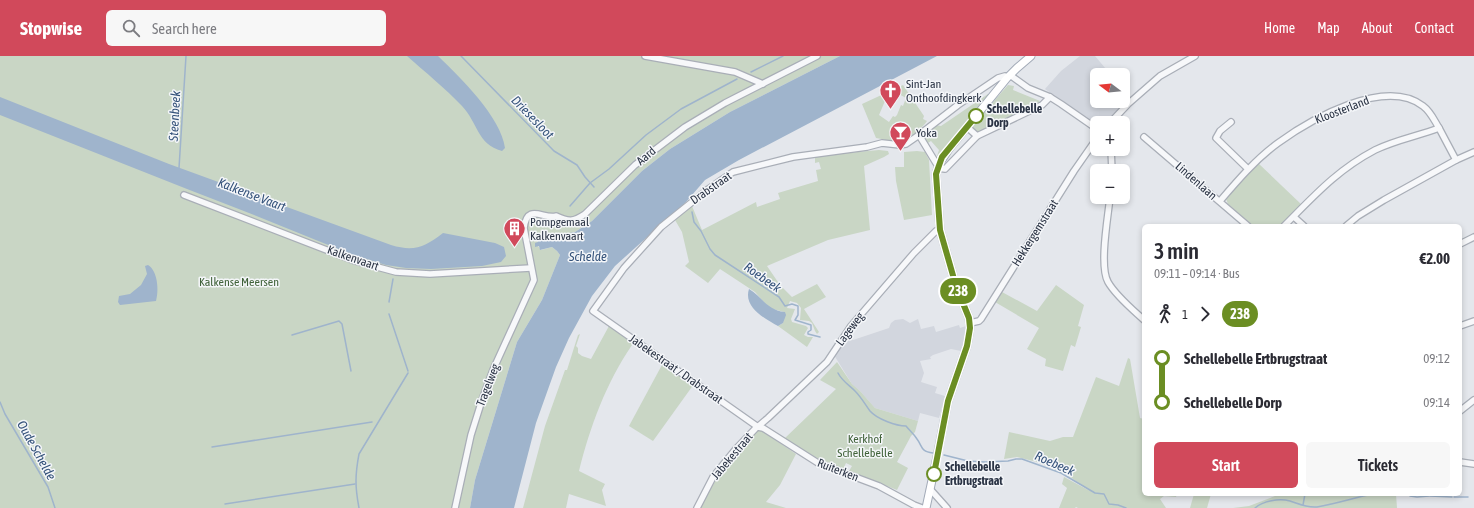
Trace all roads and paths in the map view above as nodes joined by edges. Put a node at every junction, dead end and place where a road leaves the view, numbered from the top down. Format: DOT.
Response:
graph roads {
  1 [pos="645,56"];
  2 [pos="817,56"];
  3 [pos="1031,56"];
  4 [pos="1195,56"];
  5 [pos="1009,77"];
  6 [pos="763,84"];
  7 [pos="1050,98"];
  8 [pos="1117,116"];
  9 [pos="1231,122"];
  10 [pos="1090,124"];
  11 [pos="967,127"];
  12 [pos="1439,128"];
  13 [pos="919,135"];
  14 [pos="977,136"];
  15 [pos="1144,137"];
  16 [pos="1090,148"];
  17 [pos="1474,152"];
  18 [pos="1456,160"];
  19 [pos="938,166"];
  20 [pos="1248,169"];
  21 [pos="184,195"];
  22 [pos="1220,200"];
  23 [pos="1109,204"];
  24 [pos="1294,217"];
  25 [pos="1246,224"];
  26 [pos="1286,224"];
  27 [pos="1302,224"];
  28 [pos="1348,224"];
  29 [pos="940,230"];
  30 [pos="1474,237"];
  31 [pos="1462,243"];
  32 [pos="531,268"];
  33 [pos="593,311"];
  34 [pos="1142,318"];
  35 [pos="1474,321"];
  36 [pos="970,323"];
  37 [pos="1462,325"];
  38 [pos="1474,400"];
  39 [pos="1462,409"];
  40 [pos="758,427"];
  41 [pos="1462,462"];
  42 [pos="1474,464"];
  43 [pos="930,489"];
  44 [pos="455,508"];
  45 [pos="697,508"];
  46 [pos="922,508"];
  47 [pos="926,508"];
  48 [pos="947,508"];
  1 -- 6 [label="street"];
  2 -- 6 [label="street, Aard"];
  3 -- 5 [label="main road"];
  4 -- 8 [label="street"];
  5 -- 7 [label="street"];
  5 -- 11 [label="main road"];
  5 -- 13 [label="street, Drabstraat"];
  6 -- 32 [label="street, Aard"];
  7 -- 10 [label="street"];
  7 -- 14 [label="street"];
  9 -- 20 [label="street"];
  11 -- 14 [label="street"];
  11 -- 19 [label="main road"];
  12 -- 18 [label="street, Kloosterland"];
  12 -- 20 [label="street, Kloosterland"];
  12 -- 24 [label="street"];
  13 -- 19 [label="street"];
  13 -- 33 [label="street, Drabstraat"];
  14 -- 19 [label="street"];
  15 -- 22 [label="street, Lindenlaan"];
  16 -- 36 [label="street, Hekkergemstraat"];
  17 -- 18 [label="street"];
  18 -- 28 [label="street"];
  19 -- 29 [label="main road"];
  20 -- 22 [label="street, Kloosterland"];
  21 -- 32 [label="street, Kalkenvaart"];
  22 -- 25 [label="street, Lindenlaan"];
  23 -- 34 [label="street"];
  24 -- 26 [label="street"];
  24 -- 27 [label="street"];
  29 -- 36 [label="main road"];
  29 -- 40 [label="street, Lageweg"];
  30 -- 31 [label="street"];
  32 -- 44 [label="street, Tragelweg"];
  33 -- 40 [label="street, Jabekestraat / Drabstraat"];
  35 -- 37 [label="street"];
  36 -- 43 [label="main road"];
  38 -- 39 [label="street"];
  40 -- 45 [label="street, Jabekestraat"];
  40 -- 46 [label="street, Ruiterken"];
  41 -- 42 [label="street"];
  43 -- 47 [label="main road"];
  43 -- 48 [label="street"];
}
